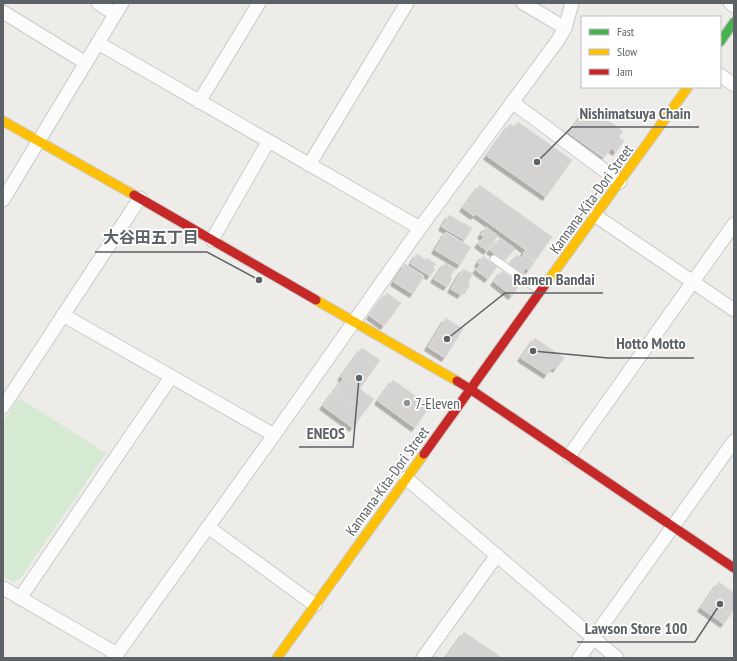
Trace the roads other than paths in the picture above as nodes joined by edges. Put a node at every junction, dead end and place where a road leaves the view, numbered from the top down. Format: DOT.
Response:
graph roads {
  1 [pos="98,3"];
  2 [pos="259,3"];
  3 [pos="407,3"];
  4 [pos="523,3"];
  5 [pos="572,3"];
  6 [pos="730,3"];
  7 [pos="734,6"];
  8 [pos="119,8"];
  9 [pos="3,12"];
  10 [pos="734,22"];
  11 [pos="565,28"];
  12 [pos="721,41"];
  13 [pos="98,43"];
  14 [pos="86,63"];
  15 [pos="721,76"];
  16 [pos="734,85"];
  17 [pos="687,88"];
  18 [pos="199,102"];
  19 [pos="512,102"];
  20 [pos="3,121"];
  21 [pos="39,141"];
  22 [pos="268,142"];
  23 [pos="309,165"];
  24 [pos="620,182"];
  25 [pos="140,198"];
  26 [pos="3,200"];
  27 [pos="596,216"];
  28 [pos="734,224"];
  29 [pos="420,228"];
  30 [pos="212,240"];
  31 [pos="494,259"];
  32 [pos="693,282"];
  33 [pos="541,292"];
  34 [pos="734,310"];
  35 [pos="63,315"];
  36 [pos="354,322"];
  37 [pos="171,377"];
  38 [pos="470,390"];
  39 [pos="4,405"];
  40 [pos="274,435"];
  41 [pos="734,442"];
  42 [pos="569,456"];
  43 [pos="406,478"];
  44 [pos="208,527"];
  45 [pos="673,527"];
  46 [pos="497,555"];
  47 [pos="734,568"];
  48 [pos="3,588"];
  49 [pos="20,598"];
  50 [pos="315,605"];
  51 [pos="594,638"];
  52 [pos="115,656"];
  53 [pos="277,658"];
  54 [pos="423,658"];
  55 [pos="579,658"];
  56 [pos="618,658"];
  1 -- 8 [label="street"];
  2 -- 18 [label="street"];
  3 -- 23 [label="street"];
  4 -- 11 [label="street"];
  5 -- 11 [label="street"];
  6 -- 7 [label="street"];
  8 -- 13 [label="street"];
  9 -- 14 [label="street"];
  10 -- 12 [label="street"];
  11 -- 19 [label="street"];
  13 -- 14 [label="street"];
  13 -- 18 [label="street"];
  14 -- 21 [label="street"];
  15 -- 16 [label="street"];
  17 -- 24 [label="street, Kannana-Kita-Dori Street"];
  18 -- 22 [label="street"];
  19 -- 24 [label="street"];
  19 -- 29 [label="street"];
  20 -- 21 [label="street"];
  21 -- 25 [label="street"];
  21 -- 26 [label="street"];
  22 -- 23 [label="street"];
  22 -- 30 [label="street"];
  23 -- 29 [label="street"];
  24 -- 27 [label="street, Kannana-Kita-Dori Street"];
  25 -- 30 [label="street"];
  25 -- 35 [label="street"];
  27 -- 32 [label="street"];
  27 -- 33 [label="street, Kannana-Kita-Dori Street"];
  28 -- 32 [label="street"];
  29 -- 36 [label="street"];
  30 -- 36 [label="street"];
  31 -- 33 [label="lane"];
  32 -- 34 [label="street"];
  32 -- 42 [label="street"];
  33 -- 38 [label="street, Kannana-Kita-Dori Street"];
  35 -- 37 [label="street"];
  35 -- 39 [label="street"];
  36 -- 38 [label="street"];
  36 -- 40 [label="street"];
  37 -- 40 [label="street"];
  37 -- 49 [label="street"];
  38 -- 42 [label="street"];
  38 -- 43 [label="street, Kannana-Kita-Dori Street"];
  40 -- 44 [label="street"];
  41 -- 45 [label="street"];
  42 -- 45 [label="street"];
  43 -- 46 [label="street"];
  43 -- 50 [label="street, Kannana-Kita-Dori Street"];
  44 -- 50 [label="street"];
  44 -- 52 [label="street"];
  45 -- 47 [label="street"];
  45 -- 51 [label="street"];
  46 -- 51 [label="street"];
  46 -- 54 [label="street"];
  48 -- 49 [label="street"];
  49 -- 52 [label="street"];
  50 -- 53 [label="street, Kannana-Kita-Dori Street"];
  51 -- 55 [label="street"];
  51 -- 56 [label="street"];
}
